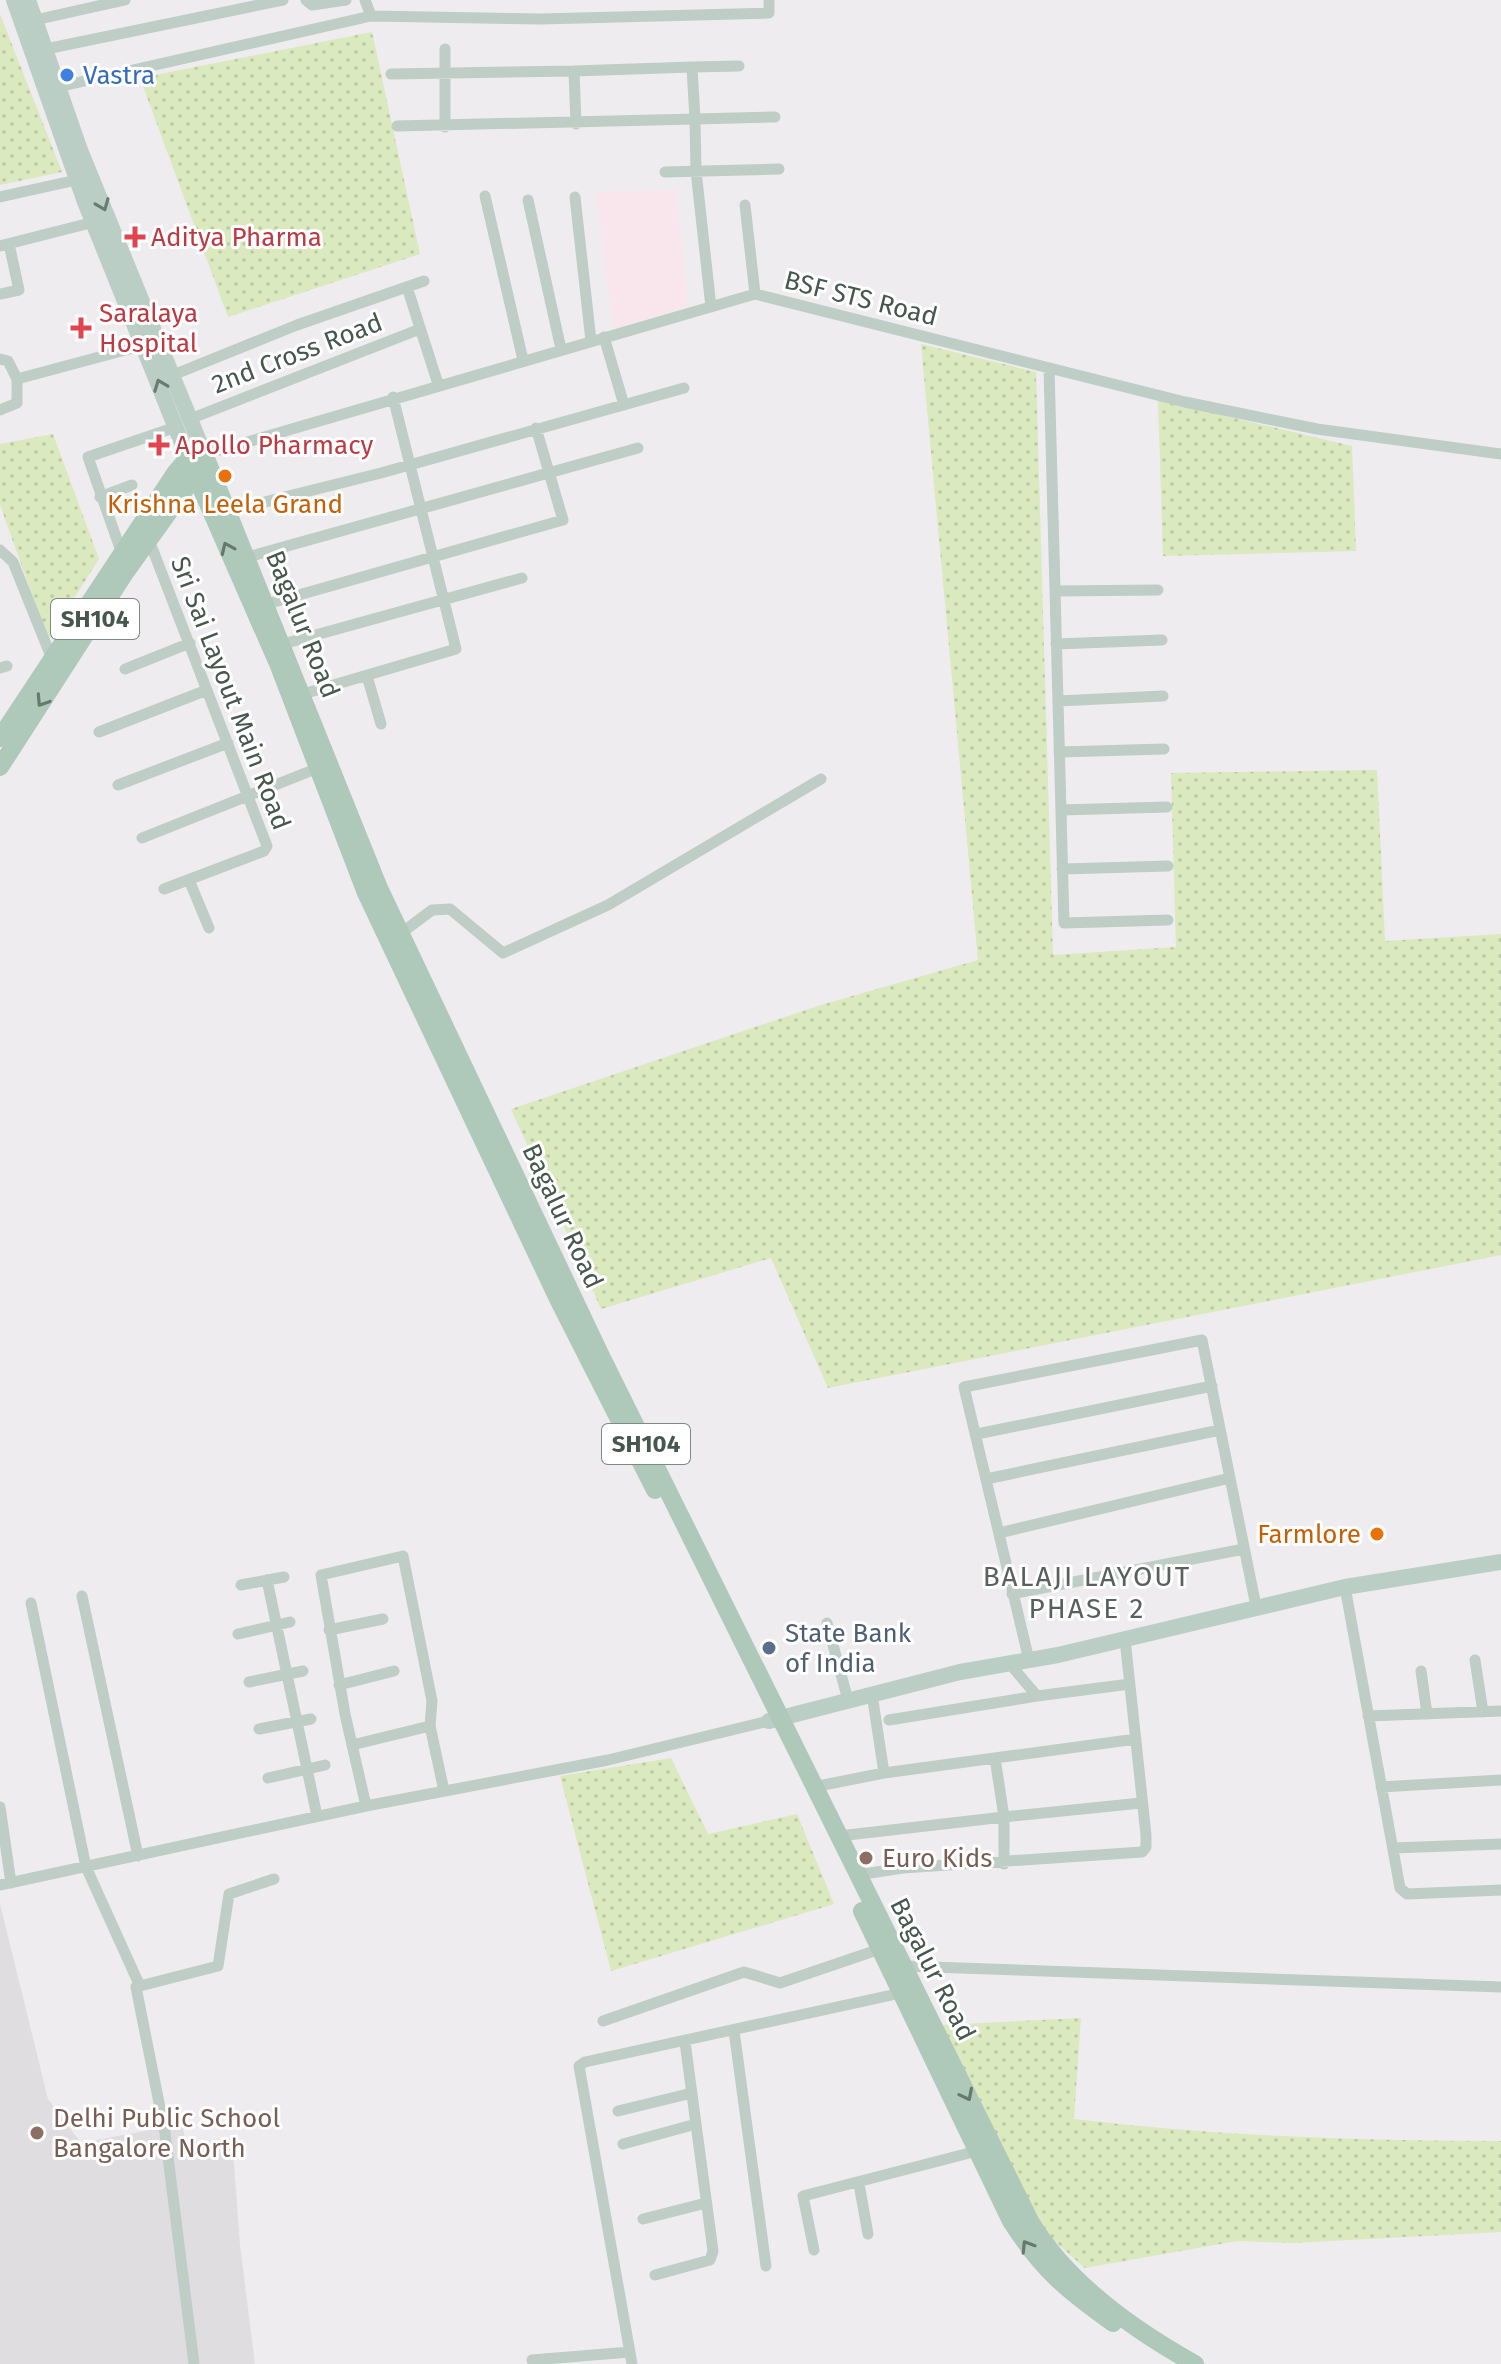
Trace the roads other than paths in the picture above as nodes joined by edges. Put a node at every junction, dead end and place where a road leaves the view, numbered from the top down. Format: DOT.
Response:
graph roads {
  1 [pos="14,0"];
  2 [pos="28,0"];
  3 [pos="125,0"];
  4 [pos="283,0"];
  5 [pos="306,0"];
  6 [pos="346,0"];
  7 [pos="365,0"];
  8 [pos="769,0"];
  9 [pos="371,16"];
  10 [pos="35,20"];
  11 [pos="46,49"];
  12 [pos="445,49"];
  13 [pos="739,66"];
  14 [pos="692,67"];
  15 [pos="574,71"];
  16 [pos="445,73"];
  17 [pos="391,74"];
  18 [pos="58,87"];
  19 [pos="775,117"];
  20 [pos="695,119"];
  21 [pos="576,124"];
  22 [pos="397,126"];
  23 [pos="445,127"];
  24 [pos="779,169"];
  25 [pos="696,171"];
  26 [pos="665,172"];
  27 [pos="84,179"];
  28 [pos="485,196"];
  29 [pos="0,197"];
  30 [pos="575,197"];
  31 [pos="528,200"];
  32 [pos="745,205"];
  33 [pos="94,222"];
  34 [pos="4,245"];
  35 [pos="424,281"];
  36 [pos="407,287"];
  37 [pos="0,294"];
  38 [pos="755,294"];
  39 [pos="711,307"];
  40 [pos="420,329"];
  41 [pos="604,337"];
  42 [pos="591,341"];
  43 [pos="144,345"];
  44 [pos="561,349"];
  45 [pos="0,359"];
  46 [pos="523,360"];
  47 [pos="1049,368"];
  48 [pos="173,375"];
  49 [pos="17,379"];
  50 [pos="438,384"];
  51 [pos="684,388"];
  52 [pos="393,397"];
  53 [pos="624,405"];
  54 [pos="0,410"];
  55 [pos="183,423"];
  56 [pos="536,428"];
  57 [pos="638,448"];
  58 [pos="1501,454"];
  59 [pos="204,460"];
  60 [pos="410,464"];
  61 [pos="549,474"];
  62 [pos="132,485"];
  63 [pos="100,497"];
  64 [pos="421,510"];
  65 [pos="229,511"];
  66 [pos="149,540"];
  67 [pos="0,550"];
  68 [pos="122,554"];
  69 [pos="248,557"];
  70 [pos="433,559"];
  71 [pos="522,578"];
  72 [pos="1158,590"];
  73 [pos="1055,591"];
  74 [pos="443,599"];
  75 [pos="267,604"];
  76 [pos="1162,640"];
  77 [pos="190,643"];
  78 [pos="283,644"];
  79 [pos="1056,644"];
  80 [pos="52,659"];
  81 [pos="125,669"];
  82 [pos="367,676"];
  83 [pos="207,690"];
  84 [pos="303,694"];
  85 [pos="1163,696"];
  86 [pos="1058,701"];
  87 [pos="381,724"];
  88 [pos="99,732"];
  89 [pos="0,738"];
  90 [pos="228,743"];
  91 [pos="1164,749"];
  92 [pos="1059,752"];
  93 [pos="0,767"];
  94 [pos="318,768"];
  95 [pos="821,779"];
  96 [pos="118,785"];
  97 [pos="250,795"];
  98 [pos="1167,807"];
  99 [pos="1061,810"];
  100 [pos="142,838"];
  101 [pos="1168,866"];
  102 [pos="1062,869"];
  103 [pos="189,880"];
  104 [pos="164,889"];
  105 [pos="1168,920"];
  106 [pos="209,928"];
  107 [pos="400,934"];
  108 [pos="595,1358"];
  109 [pos="1212,1386"];
  110 [pos="1220,1430"];
  111 [pos="977,1434"];
  112 [pos="1230,1478"];
  113 [pos="986,1479"];
  114 [pos="999,1533"];
  115 [pos="1244,1549"];
  116 [pos="1501,1562"];
  117 [pos="284,1577"];
  118 [pos="267,1580"];
  119 [pos="241,1585"];
  120 [pos="1345,1587"];
  121 [pos="1012,1594"];
  122 [pos="82,1596"];
  123 [pos="31,1603"];
  124 [pos="1256,1606"];
  125 [pos="383,1619"];
  126 [pos="290,1622"];
  127 [pos="827,1623"];
  128 [pos="277,1625"];
  129 [pos="329,1630"];
  130 [pos="238,1634"];
  131 [pos="1125,1639"];
  132 [pos="1029,1660"];
  133 [pos="1475,1660"];
  134 [pos="1009,1663"];
  135 [pos="303,1671"];
  136 [pos="394,1671"];
  137 [pos="1421,1671"];
  138 [pos="287,1675"];
  139 [pos="249,1682"];
  140 [pos="1130,1684"];
  141 [pos="339,1685"];
  142 [pos="872,1694"];
  143 [pos="1037,1696"];
  144 [pos="848,1700"];
  145 [pos="1501,1711"];
  146 [pos="1483,1712"];
  147 [pos="1427,1714"];
  148 [pos="1368,1716"];
  149 [pos="311,1719"];
  150 [pos="774,1719"];
  151 [pos="889,1720"];
  152 [pos="297,1722"];
  153 [pos="430,1726"];
  154 [pos="259,1729"];
  155 [pos="1136,1739"];
  156 [pos="352,1745"];
  157 [pos="995,1758"];
  158 [pos="325,1765"];
  159 [pos="307,1769"];
  160 [pos="884,1773"];
  161 [pos="268,1778"];
  162 [pos="1501,1780"];
  163 [pos="813,1787"];
  164 [pos="1381,1787"];
  165 [pos="444,1791"];
  166 [pos="1141,1803"];
  167 [pos="366,1806"];
  168 [pos="0,1807"];
  169 [pos="317,1816"];
  170 [pos="1004,1817"];
  171 [pos="839,1836"];
  172 [pos="1501,1844"];
  173 [pos="1393,1848"];
  174 [pos="138,1856"];
  175 [pos="1004,1864"];
  176 [pos="86,1867"];
  177 [pos="857,1875"];
  178 [pos="274,1879"];
  179 [pos="5,1884"];
  180 [pos="1501,1890"];
  181 [pos="880,1949"];
  182 [pos="897,1968"];
  183 [pos="139,1984"];
  184 [pos="1501,1987"];
  185 [pos="901,1993"];
  186 [pos="603,2021"];
  187 [pos="734,2031"];
  188 [pos="685,2042"];
  189 [pos="692,2093"];
  190 [pos="618,2111"];
  191 [pos="696,2124"];
  192 [pos="623,2144"];
  193 [pos="984,2149"];
  194 [pos="859,2184"];
  195 [pos="706,2203"];
  196 [pos="643,2219"];
  197 [pos="868,2234"];
  198 [pos="814,2250"];
  199 [pos="766,2266"];
  200 [pos="655,2275"];
  201 [pos="631,2358"];
  202 [pos="532,2360"];
  203 [pos="194,2364"];
  204 [pos="1173,2364"];
  205 [pos="1195,2364"];
  1 -- 27 [label="main road, Bagalur Road"];
  2 -- 10 [label="main road, Bagalur Road"];
  3 -- 10 [label="street"];
  4 -- 11 [label="street"];
  5 -- 6 [label="street"];
  7 -- 9 [label="street"];
  8 -- 9 [label="street"];
  9 -- 18 [label="street"];
  10 -- 11 [label="main road, Bagalur Road"];
  11 -- 18 [label="main road, Bagalur Road"];
  12 -- 16 [label="street"];
  13 -- 14 [label="street"];
  14 -- 15 [label="street"];
  14 -- 20 [label="street"];
  15 -- 16 [label="street"];
  15 -- 21 [label="street"];
  16 -- 17 [label="street"];
  16 -- 23 [label="street"];
  18 -- 27 [label="main road, Bagalur Road"];
  19 -- 20 [label="street"];
  20 -- 21 [label="street"];
  20 -- 25 [label="street"];
  21 -- 23 [label="street"];
  22 -- 23 [label="street"];
  24 -- 25 [label="street"];
  25 -- 26 [label="street"];
  25 -- 39 [label="street"];
  27 -- 29 [label="street"];
  27 -- 33 [label="main road, Bagalur Road"];
  27 -- 48 [label="main road, Bagalur Road, one-way"];
  28 -- 46 [label="street"];
  30 -- 42 [label="street"];
  31 -- 44 [label="street"];
  32 -- 38 [label="street"];
  33 -- 34 [label="street"];
  33 -- 43 [label="main road, Bagalur Road"];
  34 -- 37 [label="street"];
  35 -- 36 [label="street"];
  36 -- 40 [label="street"];
  36 -- 48 [label="street"];
  38 -- 39 [label="street, BSF STS Road"];
  38 -- 47 [label="street, BSF STS Road"];
  39 -- 41 [label="street, BSF STS Road"];
  40 -- 50 [label="street"];
  40 -- 55 [label="street, 2nd Cross Road"];
  41 -- 42 [label="street, BSF STS Road"];
  41 -- 53 [label="street"];
  42 -- 44 [label="street, BSF STS Road"];
  43 -- 49 [label="street"];
  55 -- 43 [label="main road, Bagalur Road, one-way"];
  44 -- 46 [label="street, BSF STS Road"];
  45 -- 49 [label="street"];
  46 -- 50 [label="street, BSF STS Road"];
  47 -- 58 [label="street, BSF STS Road"];
  47 -- 73 [label="street"];
  48 -- 55 [label="main road, Bagalur Road"];
  49 -- 54 [label="street"];
  50 -- 52 [label="street, BSF STS Road"];
  51 -- 53 [label="street"];
  52 -- 59 [label="street, BSF STS Road"];
  52 -- 60 [label="street"];
  53 -- 56 [label="street"];
  55 -- 59 [label="main road, Bagalur Road"];
  55 -- 63 [label="street, 2nd Cross Road"];
  56 -- 60 [label="street"];
  56 -- 61 [label="street"];
  57 -- 61 [label="street"];
  59 -- 65 [label="main road, Bagalur Road / SH104"];
  59 -- 66 [label="main road, SH104"];
  59 -- 68 [label="main road, SH104"];
  94 -- 59 [label="main road, Bagalur Road / SH104, one-way"];
  60 -- 64 [label="street"];
  60 -- 65 [label="street"];
  61 -- 64 [label="street"];
  61 -- 70 [label="street"];
  62 -- 63 [label="street"];
  63 -- 68 [label="street"];
  64 -- 69 [label="street"];
  64 -- 70 [label="street"];
  65 -- 69 [label="main road, Bagalur Road / SH104"];
  66 -- 77 [label="street, Sri Sai Layout Main Road"];
  66 -- 93 [label="main road, SH104, one-way"];
  67 -- 80 [label="street"];
  68 -- 80 [label="main road, SH104"];
  69 -- 75 [label="main road, Bagalur Road / SH104"];
  70 -- 74 [label="street"];
  70 -- 75 [label="street"];
  71 -- 74 [label="street"];
  72 -- 73 [label="street"];
  73 -- 79 [label="street"];
  74 -- 78 [label="street"];
  74 -- 82 [label="street"];
  75 -- 78 [label="main road, Bagalur Road / SH104"];
  76 -- 79 [label="street"];
  77 -- 81 [label="street"];
  77 -- 83 [label="street, Sri Sai Layout Main Road"];
  78 -- 84 [label="main road, Bagalur Road / SH104"];
  79 -- 86 [label="street"];
  80 -- 89 [label="main road, SH104"];
  82 -- 84 [label="street"];
  82 -- 87 [label="street"];
  83 -- 88 [label="street"];
  83 -- 90 [label="street, Sri Sai Layout Main Road"];
  84 -- 107 [label="main road, Bagalur Road / SH104"];
  85 -- 86 [label="street"];
  86 -- 92 [label="street"];
  90 -- 96 [label="street"];
  90 -- 97 [label="street, Sri Sai Layout Main Road"];
  91 -- 92 [label="street"];
  92 -- 99 [label="street"];
  94 -- 97 [label="street"];
  94 -- 108 [label="main road, Bagalur Road / SH104"];
  95 -- 107 [label="street"];
  97 -- 100 [label="street"];
  97 -- 103 [label="street, Sri Sai Layout Main Road"];
  98 -- 99 [label="street"];
  99 -- 102 [label="street"];
  101 -- 102 [label="street"];
  102 -- 105 [label="street"];
  103 -- 104 [label="street, Sri Sai Layout Main Road"];
  103 -- 106 [label="street"];
  107 -- 108 [label="main road, Bagalur Road / SH104"];
  108 -- 150 [label="main road, Bagalur Road / SH104"];
  109 -- 110 [label="street"];
  109 -- 111 [label="street"];
  109 -- 111 [label="street"];
  110 -- 112 [label="street"];
  110 -- 113 [label="street"];
  111 -- 113 [label="street"];
  112 -- 114 [label="street"];
  112 -- 115 [label="street"];
  113 -- 114 [label="street"];
  114 -- 121 [label="street"];
  115 -- 121 [label="street"];
  115 -- 124 [label="street"];
  116 -- 120 [label="main road"];
  117 -- 118 [label="street"];
  118 -- 119 [label="street"];
  118 -- 128 [label="street"];
  120 -- 124 [label="main road"];
  120 -- 148 [label="street"];
  121 -- 132 [label="street"];
  122 -- 174 [label="street"];
  123 -- 176 [label="street"];
  124 -- 131 [label="main road"];
  125 -- 129 [label="street"];
  126 -- 128 [label="street"];
  127 -- 144 [label="street"];
  128 -- 130 [label="street"];
  128 -- 138 [label="street"];
  129 -- 141 [label="street"];
  129 -- 153 [label="street"];
  131 -- 132 [label="main road"];
  131 -- 140 [label="street"];
  132 -- 134 [label="main road"];
  133 -- 146 [label="street"];
  134 -- 142 [label="main road"];
  134 -- 143 [label="street"];
  135 -- 138 [label="street"];
  136 -- 141 [label="street"];
  137 -- 147 [label="street"];
  138 -- 139 [label="street"];
  138 -- 152 [label="street"];
  140 -- 143 [label="street"];
  140 -- 155 [label="street"];
  141 -- 156 [label="street"];
  142 -- 144 [label="main road"];
  142 -- 160 [label="street"];
  143 -- 151 [label="street"];
  144 -- 150 [label="main road"];
  145 -- 146 [label="street"];
  146 -- 147 [label="street"];
  147 -- 148 [label="street"];
  148 -- 164 [label="street"];
  149 -- 152 [label="street"];
  150 -- 163 [label="main road, Bagalur Road / SH104"];
  150 -- 165 [label="street"];
  150 -- 181 [label="main road, Bagalur Road / SH104"];
  152 -- 154 [label="street"];
  152 -- 159 [label="street"];
  153 -- 156 [label="street"];
  153 -- 165 [label="street"];
  155 -- 157 [label="street"];
  155 -- 166 [label="street"];
  156 -- 167 [label="street"];
  157 -- 160 [label="street"];
  157 -- 170 [label="street"];
  158 -- 159 [label="street"];
  159 -- 161 [label="street"];
  159 -- 169 [label="street"];
  160 -- 163 [label="street"];
  162 -- 164 [label="street"];
  163 -- 171 [label="main road, Bagalur Road / SH104"];
  164 -- 173 [label="street"];
  165 -- 167 [label="street"];
  166 -- 170 [label="street"];
  166 -- 175 [label="street"];
  167 -- 169 [label="street"];
  168 -- 179 [label="street"];
  169 -- 174 [label="street"];
  170 -- 171 [label="street"];
  170 -- 175 [label="street"];
  171 -- 177 [label="main road, Bagalur Road / SH104"];
  172 -- 173 [label="street"];
  173 -- 180 [label="street"];
  174 -- 176 [label="street"];
  175 -- 177 [label="street"];
  176 -- 179 [label="street"];
  176 -- 183 [label="street"];
  177 -- 182 [label="main road, Bagalur Road / SH104"];
  178 -- 183 [label="street"];
  181 -- 182 [label="main road, Bagalur Road / SH104"];
  181 -- 186 [label="street"];
  182 -- 184 [label="street"];
  182 -- 185 [label="main road, Bagalur Road / SH104"];
  182 -- 193 [label="main road, Bagalur Road / SH104, one-way"];
  183 -- 203 [label="street"];
  185 -- 187 [label="street"];
  185 -- 193 [label="main road, Bagalur Road / SH104"];
  187 -- 188 [label="street"];
  187 -- 199 [label="street"];
  188 -- 189 [label="street"];
  188 -- 201 [label="street"];
  189 -- 190 [label="street"];
  189 -- 191 [label="street"];
  191 -- 192 [label="street"];
  191 -- 195 [label="street"];
  193 -- 194 [label="street"];
  204 -- 193 [label="main road, Bagalur Road / SH104, one-way"];
  193 -- 205 [label="main road, Bagalur Road / SH104"];
  194 -- 197 [label="street"];
  194 -- 198 [label="street"];
  195 -- 196 [label="street"];
  195 -- 200 [label="street"];
  201 -- 202 [label="street"];
}
